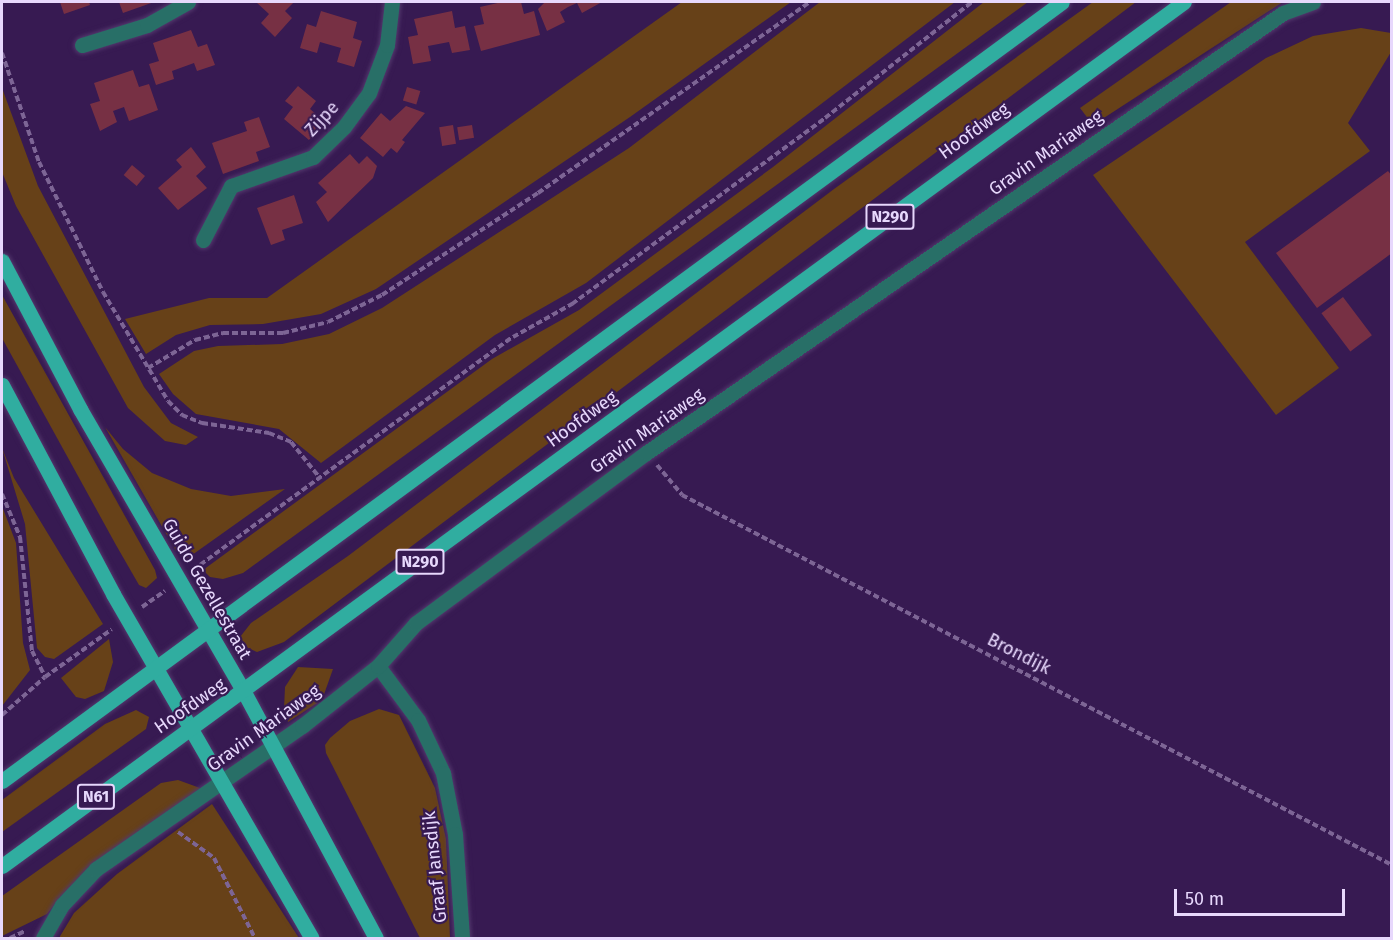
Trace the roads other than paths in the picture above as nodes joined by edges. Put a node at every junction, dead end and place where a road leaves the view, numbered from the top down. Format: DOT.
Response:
graph roads {
  1 [pos="188,2"];
  2 [pos="392,2"];
  3 [pos="1062,2"];
  4 [pos="1184,2"];
  5 [pos="1313,2"];
  6 [pos="82,45"];
  7 [pos="203,240"];
  8 [pos="2,261"];
  9 [pos="2,385"];
  10 [pos="209,630"];
  11 [pos="378,666"];
  12 [pos="157,667"];
  13 [pos="244,692"];
  14 [pos="192,729"];
  15 [pos="272,747"];
  16 [pos="2,781"];
  17 [pos="222,783"];
  18 [pos="2,866"];
  19 [pos="43,939"];
  20 [pos="312,939"];
  21 [pos="376,939"];
  22 [pos="462,939"];
  1 -- 6 [label="street"];
  2 -- 7 [label="street, Zijpe"];
  3 -- 10 [label="main road"];
  4 -- 13 [label="main road, Hoofdweg / N290"];
  5 -- 11 [label="street, Gravin Mariaweg"];
  8 -- 10 [label="main road, Guido Gezellestraat"];
  9 -- 12 [label="main road"];
  10 -- 12 [label="main road"];
  10 -- 13 [label="main road, Guido Gezellestraat"];
  11 -- 15 [label="street, Gravin Mariaweg"];
  11 -- 22 [label="street, Graaf Jansdijk"];
  12 -- 14 [label="main road"];
  12 -- 16 [label="main road"];
  13 -- 14 [label="main road, Hoofdweg / N61"];
  13 -- 15 [label="main road, Guido Gezellestraat"];
  14 -- 17 [label="main road"];
  14 -- 18 [label="main road, Hoofdweg / N61"];
  15 -- 17 [label="street, Gravin Mariaweg"];
  15 -- 21 [label="main road, Guido Gezellestraat"];
  17 -- 19 [label="street, Gravin Mariaweg"];
  17 -- 20 [label="main road"];
}
